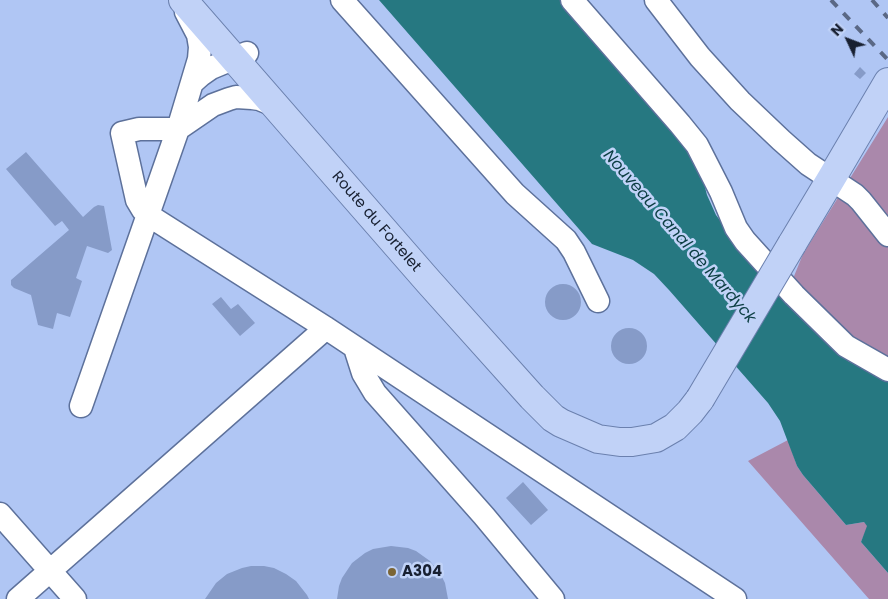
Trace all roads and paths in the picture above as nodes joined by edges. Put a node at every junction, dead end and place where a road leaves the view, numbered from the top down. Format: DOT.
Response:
graph roads {
  1 [pos="181,0"];
  2 [pos="200,0"];
  3 [pos="342,0"];
  4 [pos="572,0"];
  5 [pos="656,0"];
  6 [pos="240,60"];
  7 [pos="888,82"];
  8 [pos="192,83"];
  9 [pos="213,105"];
  10 [pos="274,105"];
  11 [pos="178,129"];
  12 [pos="831,180"];
  13 [pos="148,215"];
  14 [pos="888,235"];
  15 [pos="598,301"];
  16 [pos="326,328"];
  17 [pos="356,348"];
  18 [pos="888,370"];
  19 [pos="81,406"];
  20 [pos="581,432"];
  21 [pos="0,514"];
  22 [pos="50,571"];
  23 [pos="18,599"];
  24 [pos="75,599"];
  25 [pos="552,599"];
  26 [pos="735,599"];
  1 -- 6 [label="main road, Route du Fortelet"];
  1 -- 8 [label="street"];
  2 -- 6 [label="main road, Route du Fortelet"];
  3 -- 15 [label="street"];
  4 -- 18 [label="street"];
  5 -- 12 [label="street"];
  6 -- 8 [label="street"];
  6 -- 9 [label="street"];
  6 -- 10 [label="main road, Route du Fortelet"];
  6 -- 20 [label="main road, Route du Fortelet"];
  7 -- 12 [label="main road, Route du Fortelet"];
  8 -- 11 [label="street"];
  9 -- 10 [label="street"];
  9 -- 11 [label="street"];
  10 -- 20 [label="main road, Route du Fortelet"];
  11 -- 13 [label="street"];
  11 -- 13 [label="street"];
  12 -- 14 [label="street"];
  12 -- 20 [label="main road, Route du Fortelet, bridge"];
  13 -- 16 [label="street"];
  13 -- 19 [label="street"];
  16 -- 17 [label="street"];
  16 -- 22 [label="street"];
  17 -- 25 [label="street"];
  17 -- 26 [label="street"];
  21 -- 22 [label="street"];
  22 -- 23 [label="street"];
  22 -- 24 [label="street"];
}
